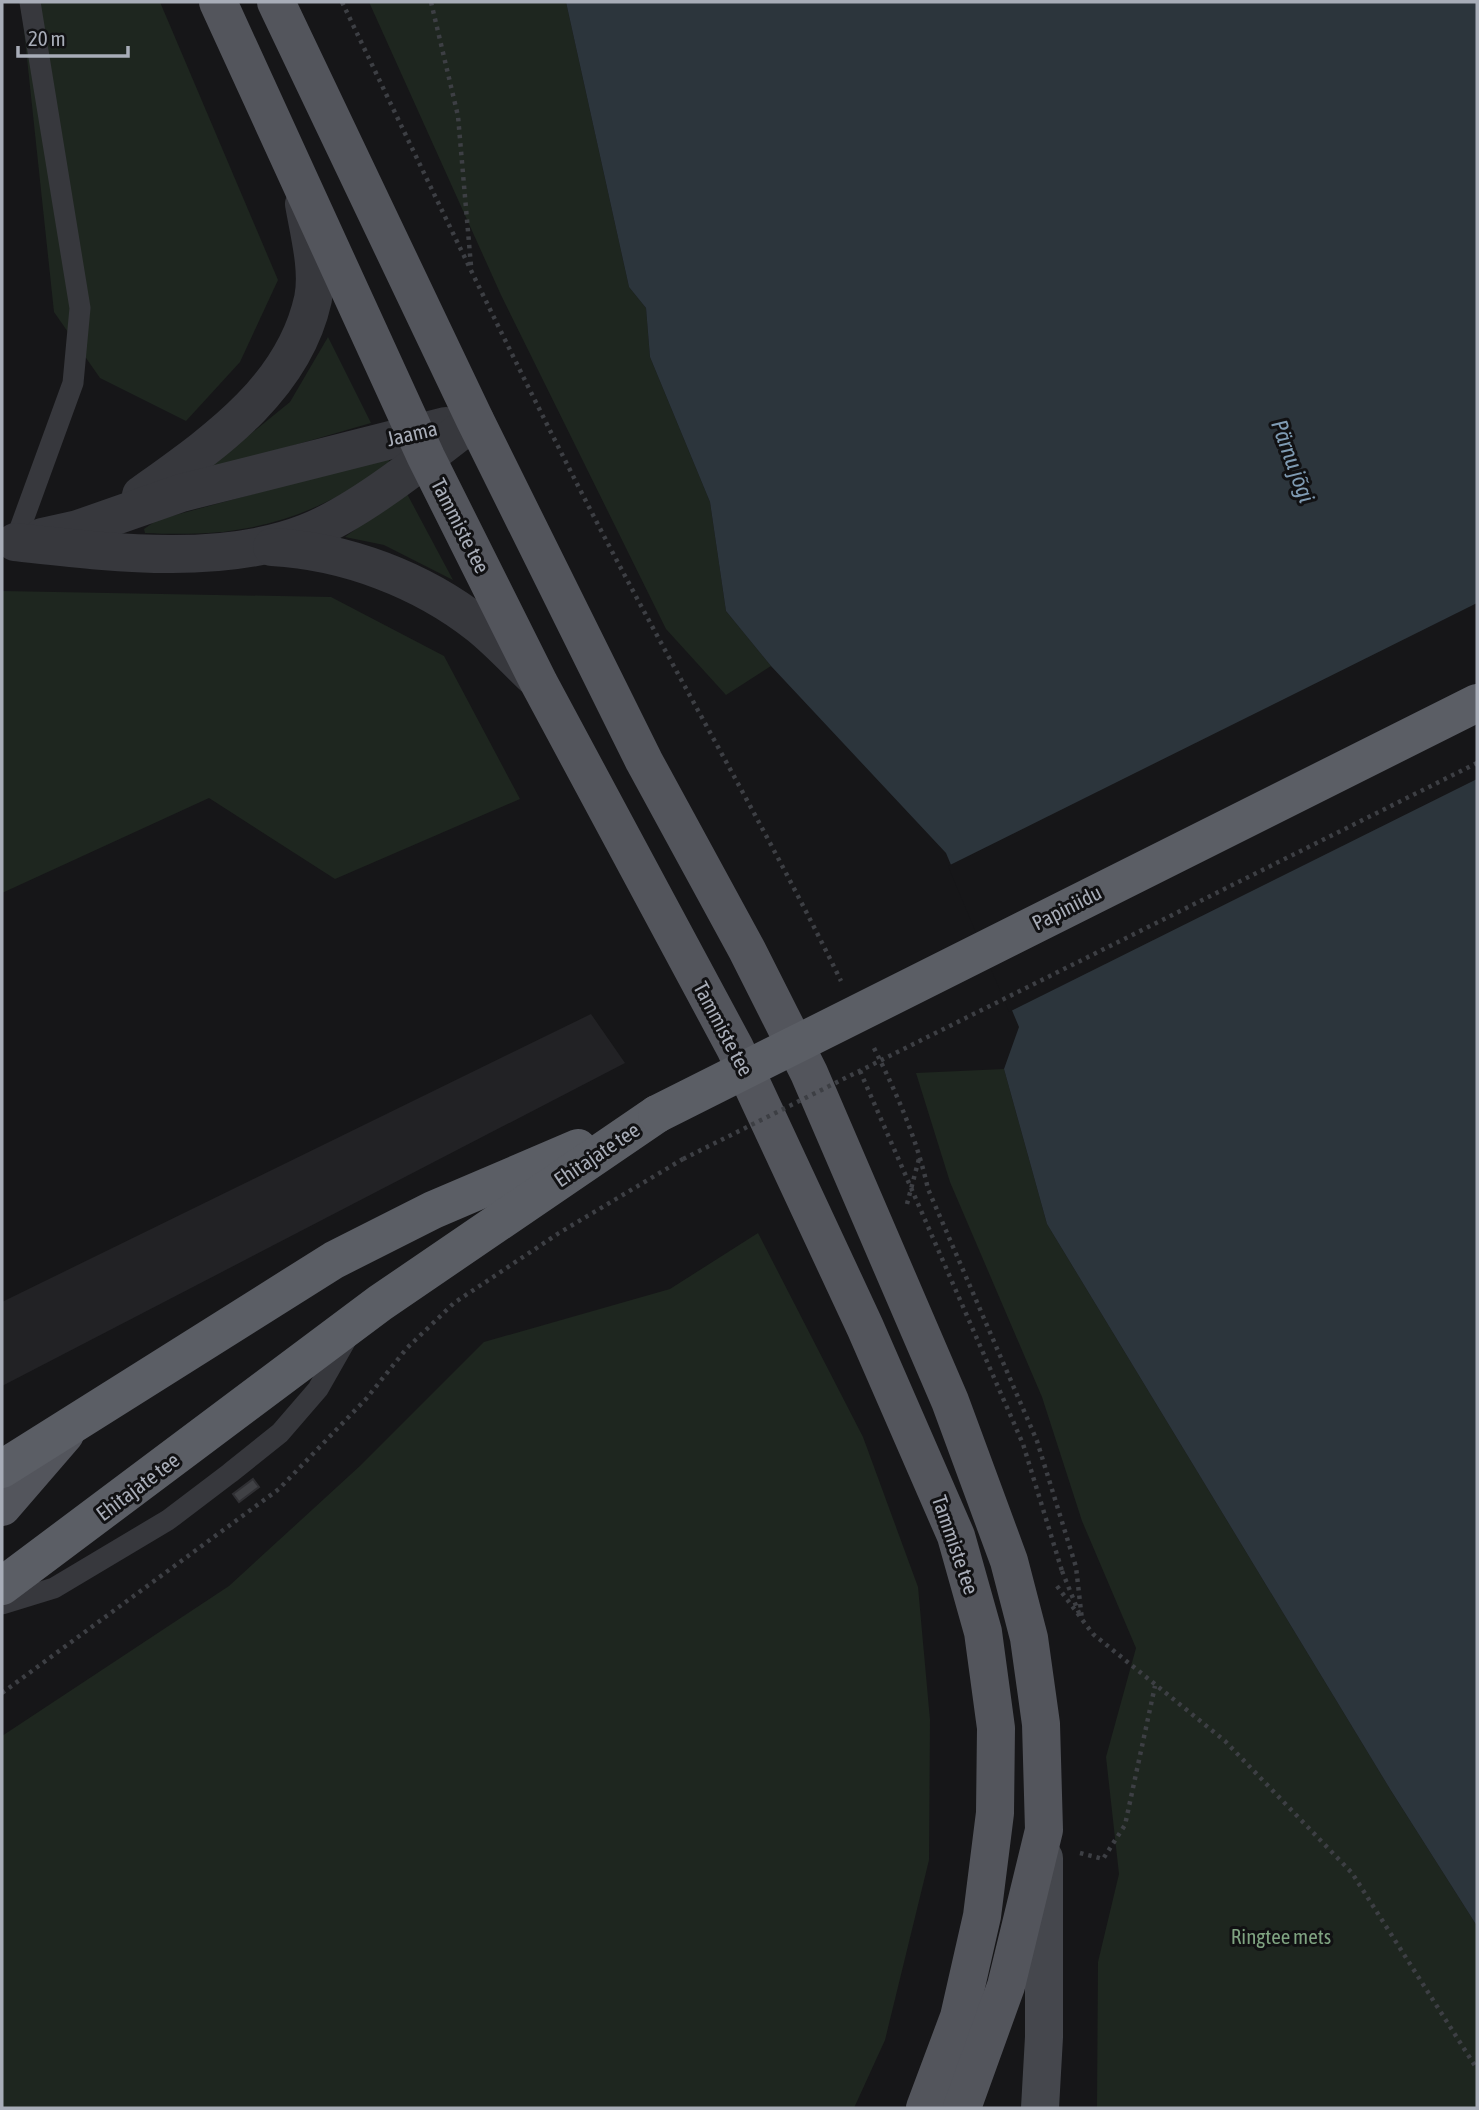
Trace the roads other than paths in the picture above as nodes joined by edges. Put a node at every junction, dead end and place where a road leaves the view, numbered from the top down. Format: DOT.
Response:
graph roads {
  1 [pos="30,2"];
  2 [pos="218,2"];
  3 [pos="276,2"];
  4 [pos="301,188"];
  5 [pos="475,420"];
  6 [pos="420,445"];
  7 [pos="112,517"];
  8 [pos="9,543"];
  9 [pos="263,547"];
  10 [pos="539,683"];
  11 [pos="1477,704"];
  12 [pos="657,1114"];
  13 [pos="357,1321"];
  14 [pos="71,1427"];
  15 [pos="2,1469"];
  16 [pos="2,1507"];
  17 [pos="2,1586"];
  18 [pos="2,1605"];
  19 [pos="1044,1830"];
  20 [pos="925,2108"];
  21 [pos="962,2108"];
  22 [pos="1040,2108"];
  1 -- 8 [label="lane"];
  2 -- 4 [label="main road, Tammiste tee"];
  3 -- 5 [label="main road, Tammiste tee"];
  4 -- 6 [label="main road, Tammiste tee"];
  4 -- 7 [label="street, Jaama"];
  5 -- 6 [label="street, Jaama"];
  5 -- 19 [label="main road, Tammiste tee"];
  6 -- 7 [label="street, Jaama"];
  6 -- 9 [label="street, Jaama"];
  6 -- 10 [label="main road, Tammiste tee"];
  7 -- 8 [label="street, Jaama"];
  8 -- 9 [label="street, Jaama"];
  9 -- 10 [label="street, Jaama"];
  10 -- 20 [label="main road, Tammiste tee"];
  11 -- 12 [label="highway, Papiniidu, bridge"];
  12 -- 13 [label="highway, Ehitajate tee"];
  12 -- 14 [label="highway, Ehitajate tee"];
  13 -- 17 [label="highway, Ehitajate tee"];
  13 -- 18 [label="lane"];
  14 -- 15 [label="highway, Ehitajate tee"];
  14 -- 16 [label="main road"];
  19 -- 21 [label="main road, Tammiste tee"];
  19 -- 22 [label="main road"];
}
